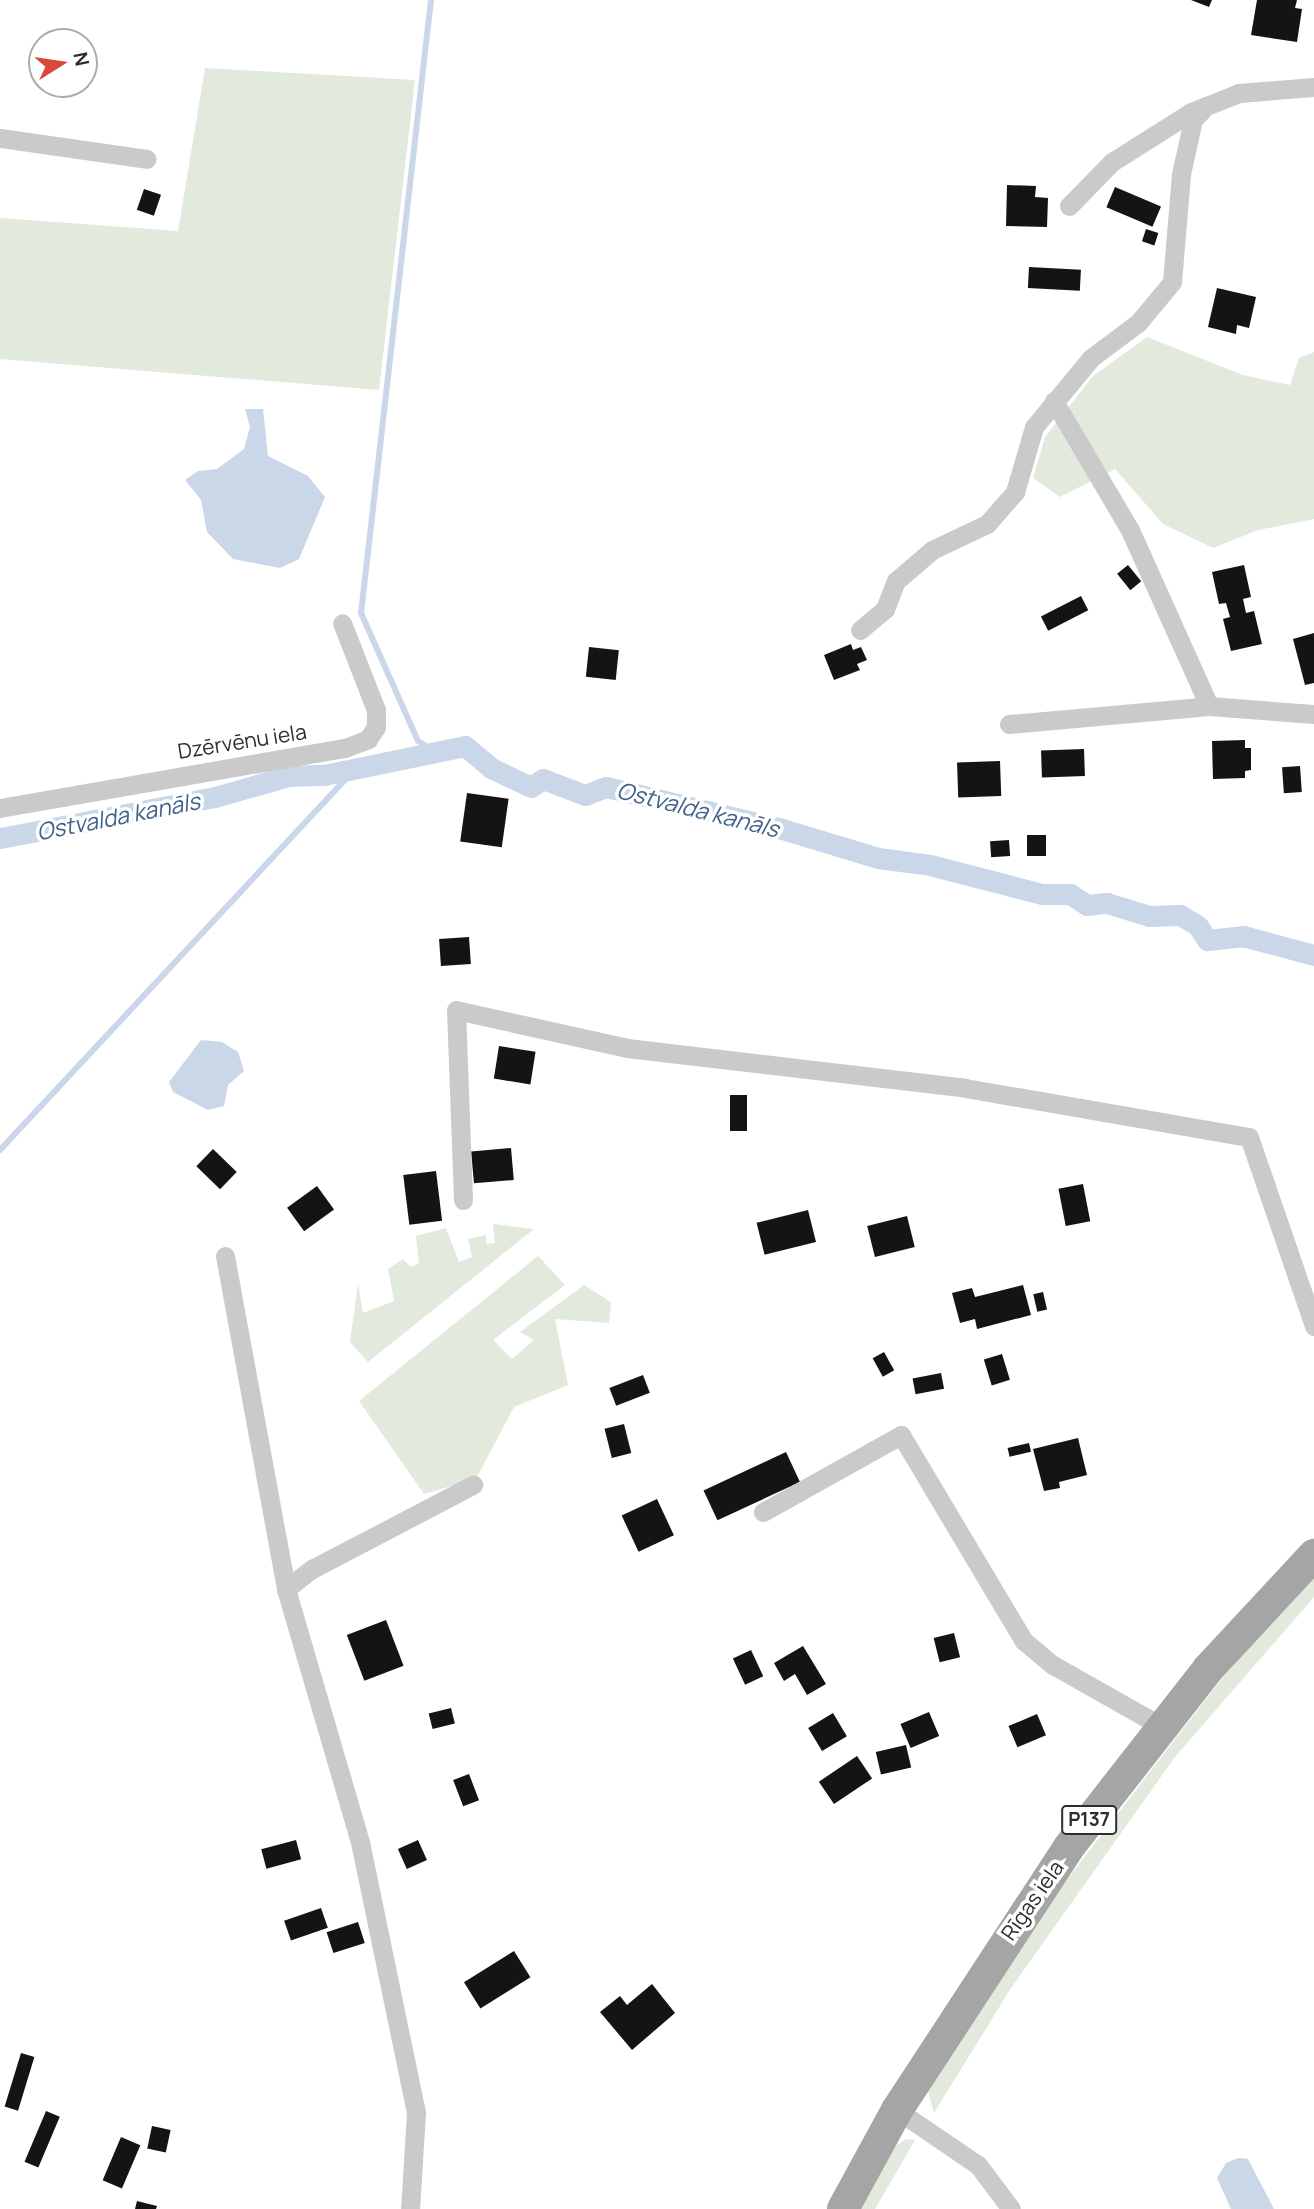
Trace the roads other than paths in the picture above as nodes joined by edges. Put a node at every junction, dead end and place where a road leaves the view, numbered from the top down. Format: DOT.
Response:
graph roads {
  1 [pos="1314,88"];
  2 [pos="1206,106"];
  3 [pos="0,138"];
  4 [pos="147,159"];
  5 [pos="1069,206"];
  6 [pos="1054,401"];
  7 [pos="342,622"];
  8 [pos="860,630"];
  9 [pos="1209,706"];
  10 [pos="1314,714"];
  11 [pos="1009,724"];
  12 [pos="0,808"];
  13 [pos="463,1200"];
  14 [pos="225,1256"];
  15 [pos="1314,1326"];
  16 [pos="473,1485"];
  17 [pos="763,1512"];
  18 [pos="1314,1555"];
  19 [pos="286,1589"];
  20 [pos="1161,1726"];
  21 [pos="897,2110"];
  22 [pos="411,2209"];
  23 [pos="843,2209"];
  24 [pos="1011,2209"];
  1 -- 2 [label="street"];
  2 -- 5 [label="street"];
  2 -- 6 [label="street"];
  3 -- 4 [label="street"];
  6 -- 8 [label="street"];
  6 -- 9 [label="street"];
  7 -- 12 [label="street, Dzērvēnu iela"];
  9 -- 10 [label="street"];
  9 -- 11 [label="street"];
  13 -- 15 [label="street"];
  14 -- 19 [label="street"];
  16 -- 19 [label="street"];
  17 -- 20 [label="street"];
  18 -- 20 [label="main road, Rīgas iela / P137"];
  19 -- 22 [label="street"];
  20 -- 21 [label="main road, Rīgas iela / P137"];
  21 -- 23 [label="main road, Rīgas iela / P137"];
  21 -- 24 [label="street"];
}
